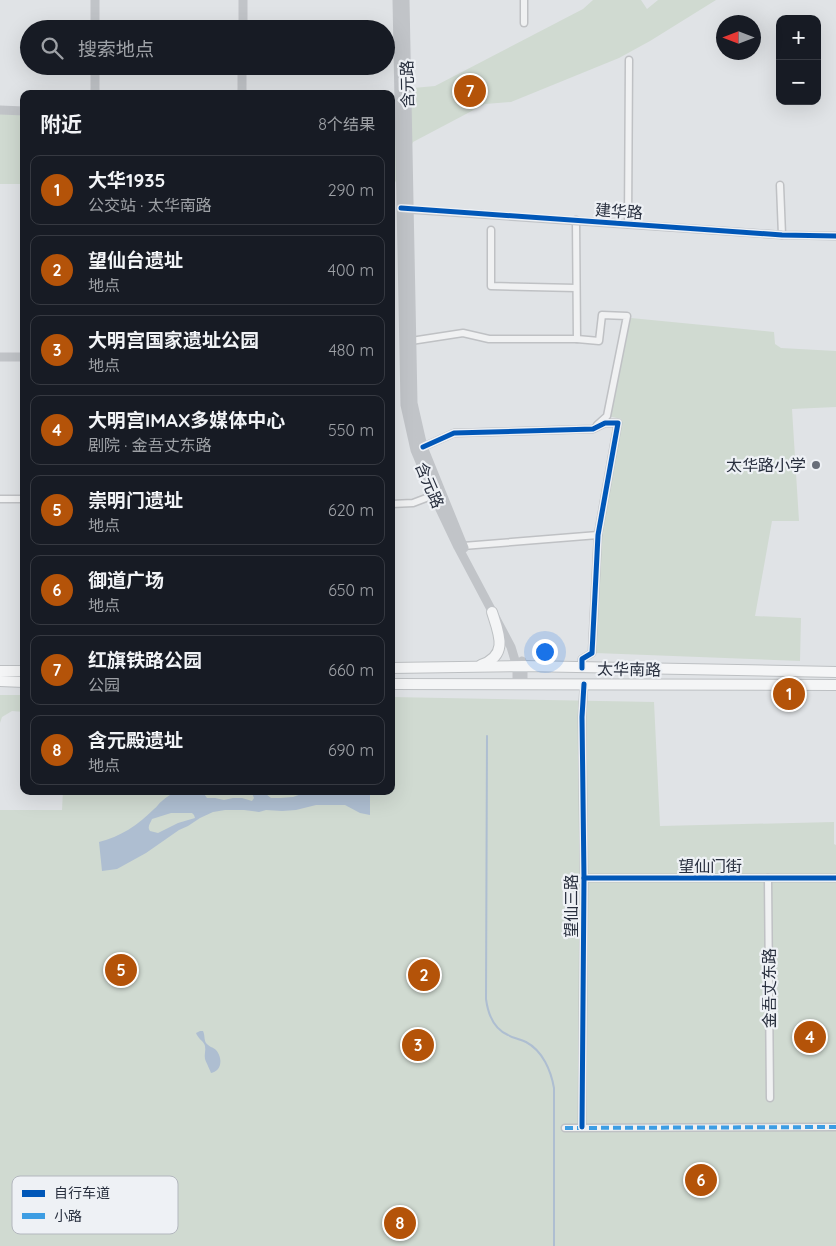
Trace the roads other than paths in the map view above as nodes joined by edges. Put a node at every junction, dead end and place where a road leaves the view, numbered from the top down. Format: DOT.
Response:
graph roads {
  1 [pos="95,0"];
  2 [pos="243,0"];
  3 [pos="397,0"];
  4 [pos="405,0"];
  5 [pos="524,0"];
  6 [pos="95,20"];
  7 [pos="242,20"];
  8 [pos="524,23"];
  9 [pos="628,60"];
  10 [pos="95,75"];
  11 [pos="242,75"];
  12 [pos="95,90"];
  13 [pos="242,90"];
  14 [pos="0,110"];
  15 [pos="20,111"];
  16 [pos="780,185"];
  17 [pos="405,209"];
  18 [pos="576,220"];
  19 [pos="628,224"];
  20 [pos="491,230"];
  21 [pos="782,235"];
  22 [pos="836,236"];
  23 [pos="576,288"];
  24 [pos="577,339"];
  25 [pos="411,341"];
  26 [pos="0,357"];
  27 [pos="20,357"];
  28 [pos="593,429"];
  29 [pos="423,447"];
  30 [pos="434,495"];
  31 [pos="0,499"];
  32 [pos="20,499"];
  33 [pos="395,504"];
  34 [pos="598,535"];
  35 [pos="464,546"];
  36 [pos="492,612"];
  37 [pos="520,667"];
  38 [pos="395,668"];
  39 [pos="472,668"];
  40 [pos="582,668"];
  41 [pos="0,671"];
  42 [pos="20,671"];
  43 [pos="836,672"];
  44 [pos="0,681"];
  45 [pos="20,682"];
  46 [pos="395,684"];
  47 [pos="520,684"];
  48 [pos="584,684"];
  49 [pos="836,685"];
  50 [pos="584,878"];
  51 [pos="768,878"];
  52 [pos="836,878"];
  53 [pos="770,1098"];
  54 [pos="582,1127"];
  55 [pos="836,1127"];
  56 [pos="565,1128"];
  1 -- 6 [label="main road"];
  2 -- 7 [label="main road"];
  3 -- 17 [label="main road, 含元路"];
  4 -- 17 [label="main road, 含元路"];
  5 -- 8 [label="street"];
  9 -- 19 [label="street"];
  10 -- 12 [label="main road"];
  11 -- 13 [label="main road"];
  14 -- 15 [label="main road"];
  16 -- 21 [label="street"];
  17 -- 18 [label="main road, 建华路"];
  17 -- 25 [label="main road, 含元路"];
  17 -- 30 [label="main road, 含元路"];
  18 -- 19 [label="main road, 建华路"];
  18 -- 23 [label="street"];
  19 -- 21 [label="main road, 建华路"];
  20 -- 23 [label="street"];
  21 -- 22 [label="main road, 建华路"];
  23 -- 24 [label="street"];
  24 -- 25 [label="street"];
  24 -- 28 [label="street"];
  25 -- 29 [label="main road, 含元路"];
  26 -- 27 [label="main road"];
  28 -- 29 [label="street"];
  28 -- 34 [label="street"];
  29 -- 35 [label="main road, 含元路"];
  30 -- 33 [label="street"];
  30 -- 36 [label="main road, 含元路"];
  31 -- 32 [label="street"];
  34 -- 35 [label="street"];
  34 -- 40 [label="street"];
  35 -- 37 [label="main road, 含元路"];
  36 -- 37 [label="main road, 含元路"];
  36 -- 39 [label="main road"];
  37 -- 39 [label="main road, 太华南路"];
  37 -- 40 [label="main road, 太华南路"];
  37 -- 47 [label="main road, 含元路"];
  38 -- 39 [label="main road, 太华南路"];
  40 -- 43 [label="main road, 太华南路"];
  41 -- 42 [label="main road"];
  44 -- 45 [label="main road"];
  46 -- 47 [label="main road, 太华南路"];
  47 -- 48 [label="main road, 太华南路"];
  48 -- 49 [label="main road, 太华南路"];
  48 -- 50 [label="street, 望仙三路"];
  50 -- 51 [label="street, 望仙门街"];
  50 -- 54 [label="street, 望仙三路"];
  51 -- 52 [label="street, 望仙门街"];
  51 -- 53 [label="street, 金吾丈东路"];
  54 -- 55 [label="street"];
  54 -- 56 [label="street"];
}
